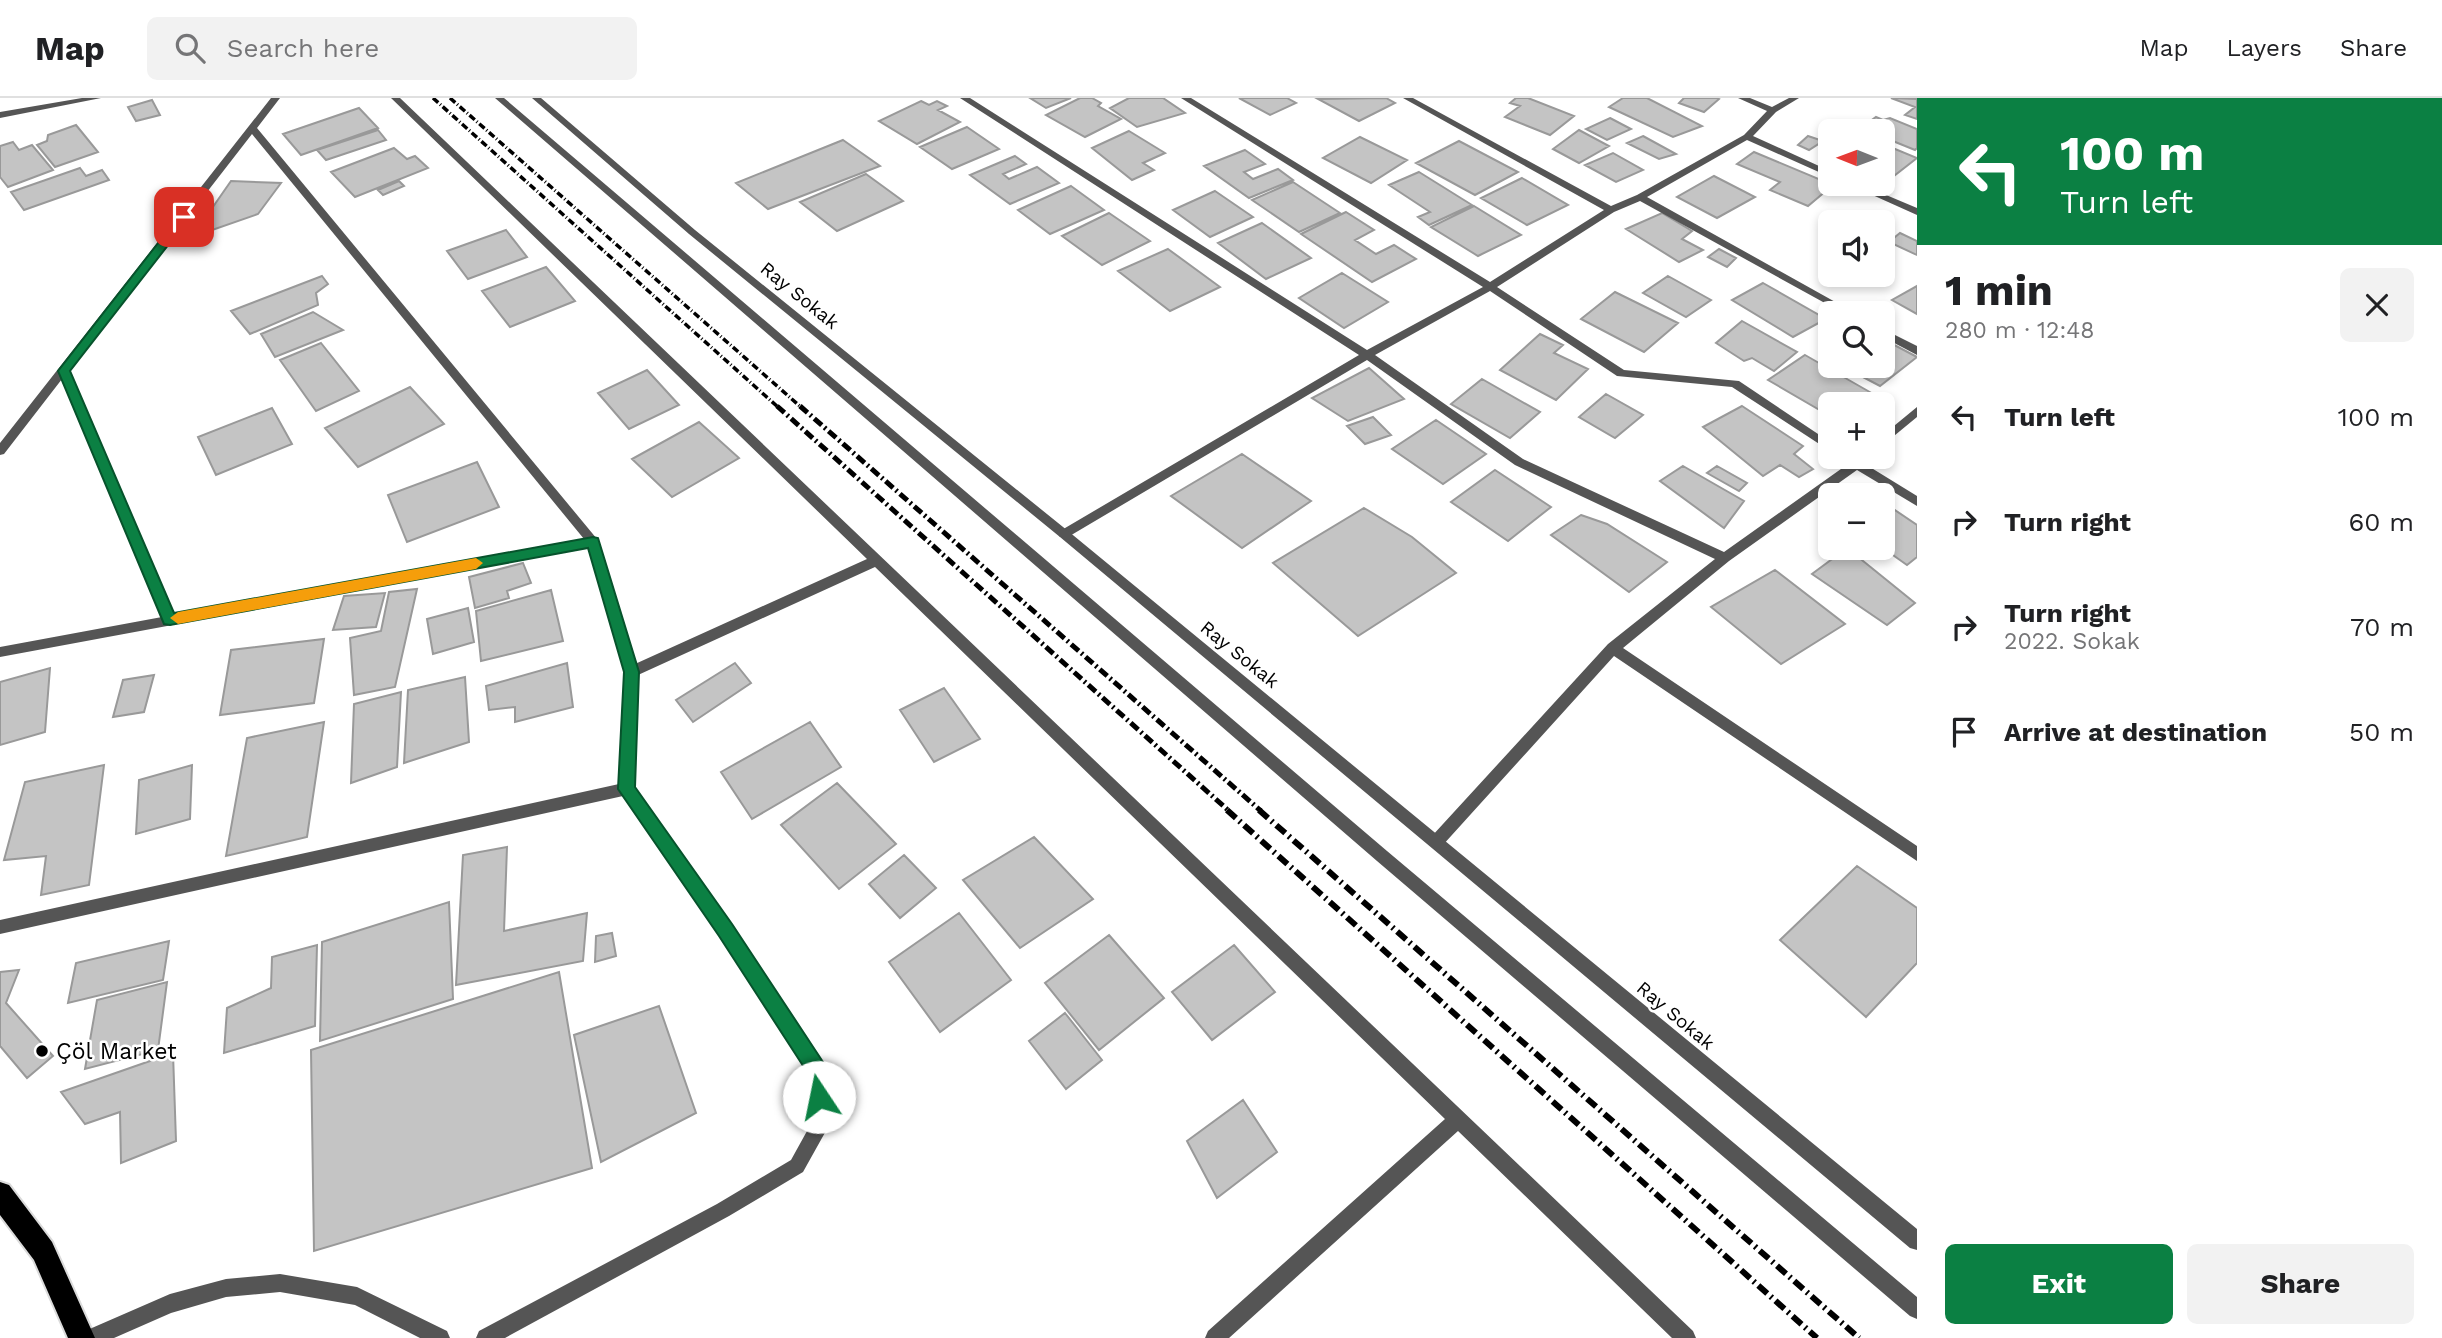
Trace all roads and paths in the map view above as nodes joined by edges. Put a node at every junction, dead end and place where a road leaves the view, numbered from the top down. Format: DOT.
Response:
graph roads {
  1 [pos="97,98"];
  2 [pos="276,98"];
  3 [pos="395,98"];
  4 [pos="499,98"];
  5 [pos="536,98"];
  6 [pos="964,98"];
  7 [pos="1185,98"];
  8 [pos="1407,98"];
  9 [pos="1742,98"];
  10 [pos="1795,98"];
  11 [pos="80,99"];
  12 [pos="1773,110"];
  13 [pos="0,115"];
  14 [pos="253,129"];
  15 [pos="1747,138"];
  16 [pos="1818,169"];
  17 [pos="1880,196"];
  18 [pos="1640,197"];
  19 [pos="1611,210"];
  20 [pos="1917,212"];
  21 [pos="1490,287"];
  22 [pos="1828,301"];
  23 [pos="1895,339"];
  24 [pos="1917,351"];
  25 [pos="1367,355"];
  26 [pos="64,371"];
  27 [pos="1917,411"];
  28 [pos="1895,430"];
  29 [pos="1818,439"];
  30 [pos="0,451"];
  31 [pos="1843,469"];
  32 [pos="1870,469"];
  33 [pos="1917,502"];
  34 [pos="1064,534"];
  35 [pos="593,542"];
  36 [pos="1726,558"];
  37 [pos="877,560"];
  38 [pos="170,620"];
  39 [pos="1613,648"];
  40 [pos="0,652"];
  41 [pos="631,672"];
  42 [pos="626,789"];
  43 [pos="1437,841"];
  44 [pos="1917,854"];
  45 [pos="0,927"];
  46 [pos="1457,1120"];
  47 [pos="0,1194"];
  48 [pos="1917,1241"];
  49 [pos="1917,1309"];
  50 [pos="82,1338"];
  51 [pos="92,1338"];
  52 [pos="440,1338"];
  53 [pos="486,1338"];
  54 [pos="1215,1338"];
  55 [pos="1686,1338"];
  1 -- 11 [label="street"];
  2 -- 14 [label="street"];
  3 -- 37 [label="street"];
  4 -- 49 [label="street"];
  5 -- 34 [label="street, Ray Sokak"];
  6 -- 25 [label="street"];
  7 -- 21 [label="street"];
  8 -- 19 [label="street"];
  9 -- 12 [label="street"];
  10 -- 12 [label="street"];
  11 -- 13 [label="street"];
  12 -- 15 [label="street"];
  14 -- 26 [label="street"];
  14 -- 35 [label="street"];
  15 -- 16 [label="street"];
  15 -- 18 [label="street"];
  17 -- 20 [label="street"];
  18 -- 19 [label="street"];
  18 -- 22 [label="street"];
  19 -- 21 [label="street"];
  21 -- 25 [label="street"];
  21 -- 29 [label="street"];
  23 -- 24 [label="street"];
  25 -- 34 [label="street"];
  25 -- 36 [label="street"];
  26 -- 30 [label="street"];
  26 -- 38 [label="street"];
  27 -- 28 [label="street"];
  31 -- 36 [label="street"];
  32 -- 33 [label="street"];
  34 -- 43 [label="street, Ray Sokak"];
  35 -- 38 [label="street"];
  35 -- 41 [label="street"];
  36 -- 39 [label="street"];
  37 -- 41 [label="street"];
  37 -- 46 [label="street"];
  38 -- 40 [label="street"];
  39 -- 43 [label="street"];
  39 -- 44 [label="street"];
  41 -- 42 [label="street"];
  42 -- 45 [label="street"];
  42 -- 53 [label="street"];
  43 -- 48 [label="street, Ray Sokak"];
  46 -- 54 [label="street"];
  46 -- 55 [label="street"];
  47 -- 50 [label="highway"];
  51 -- 52 [label="street"];
}
